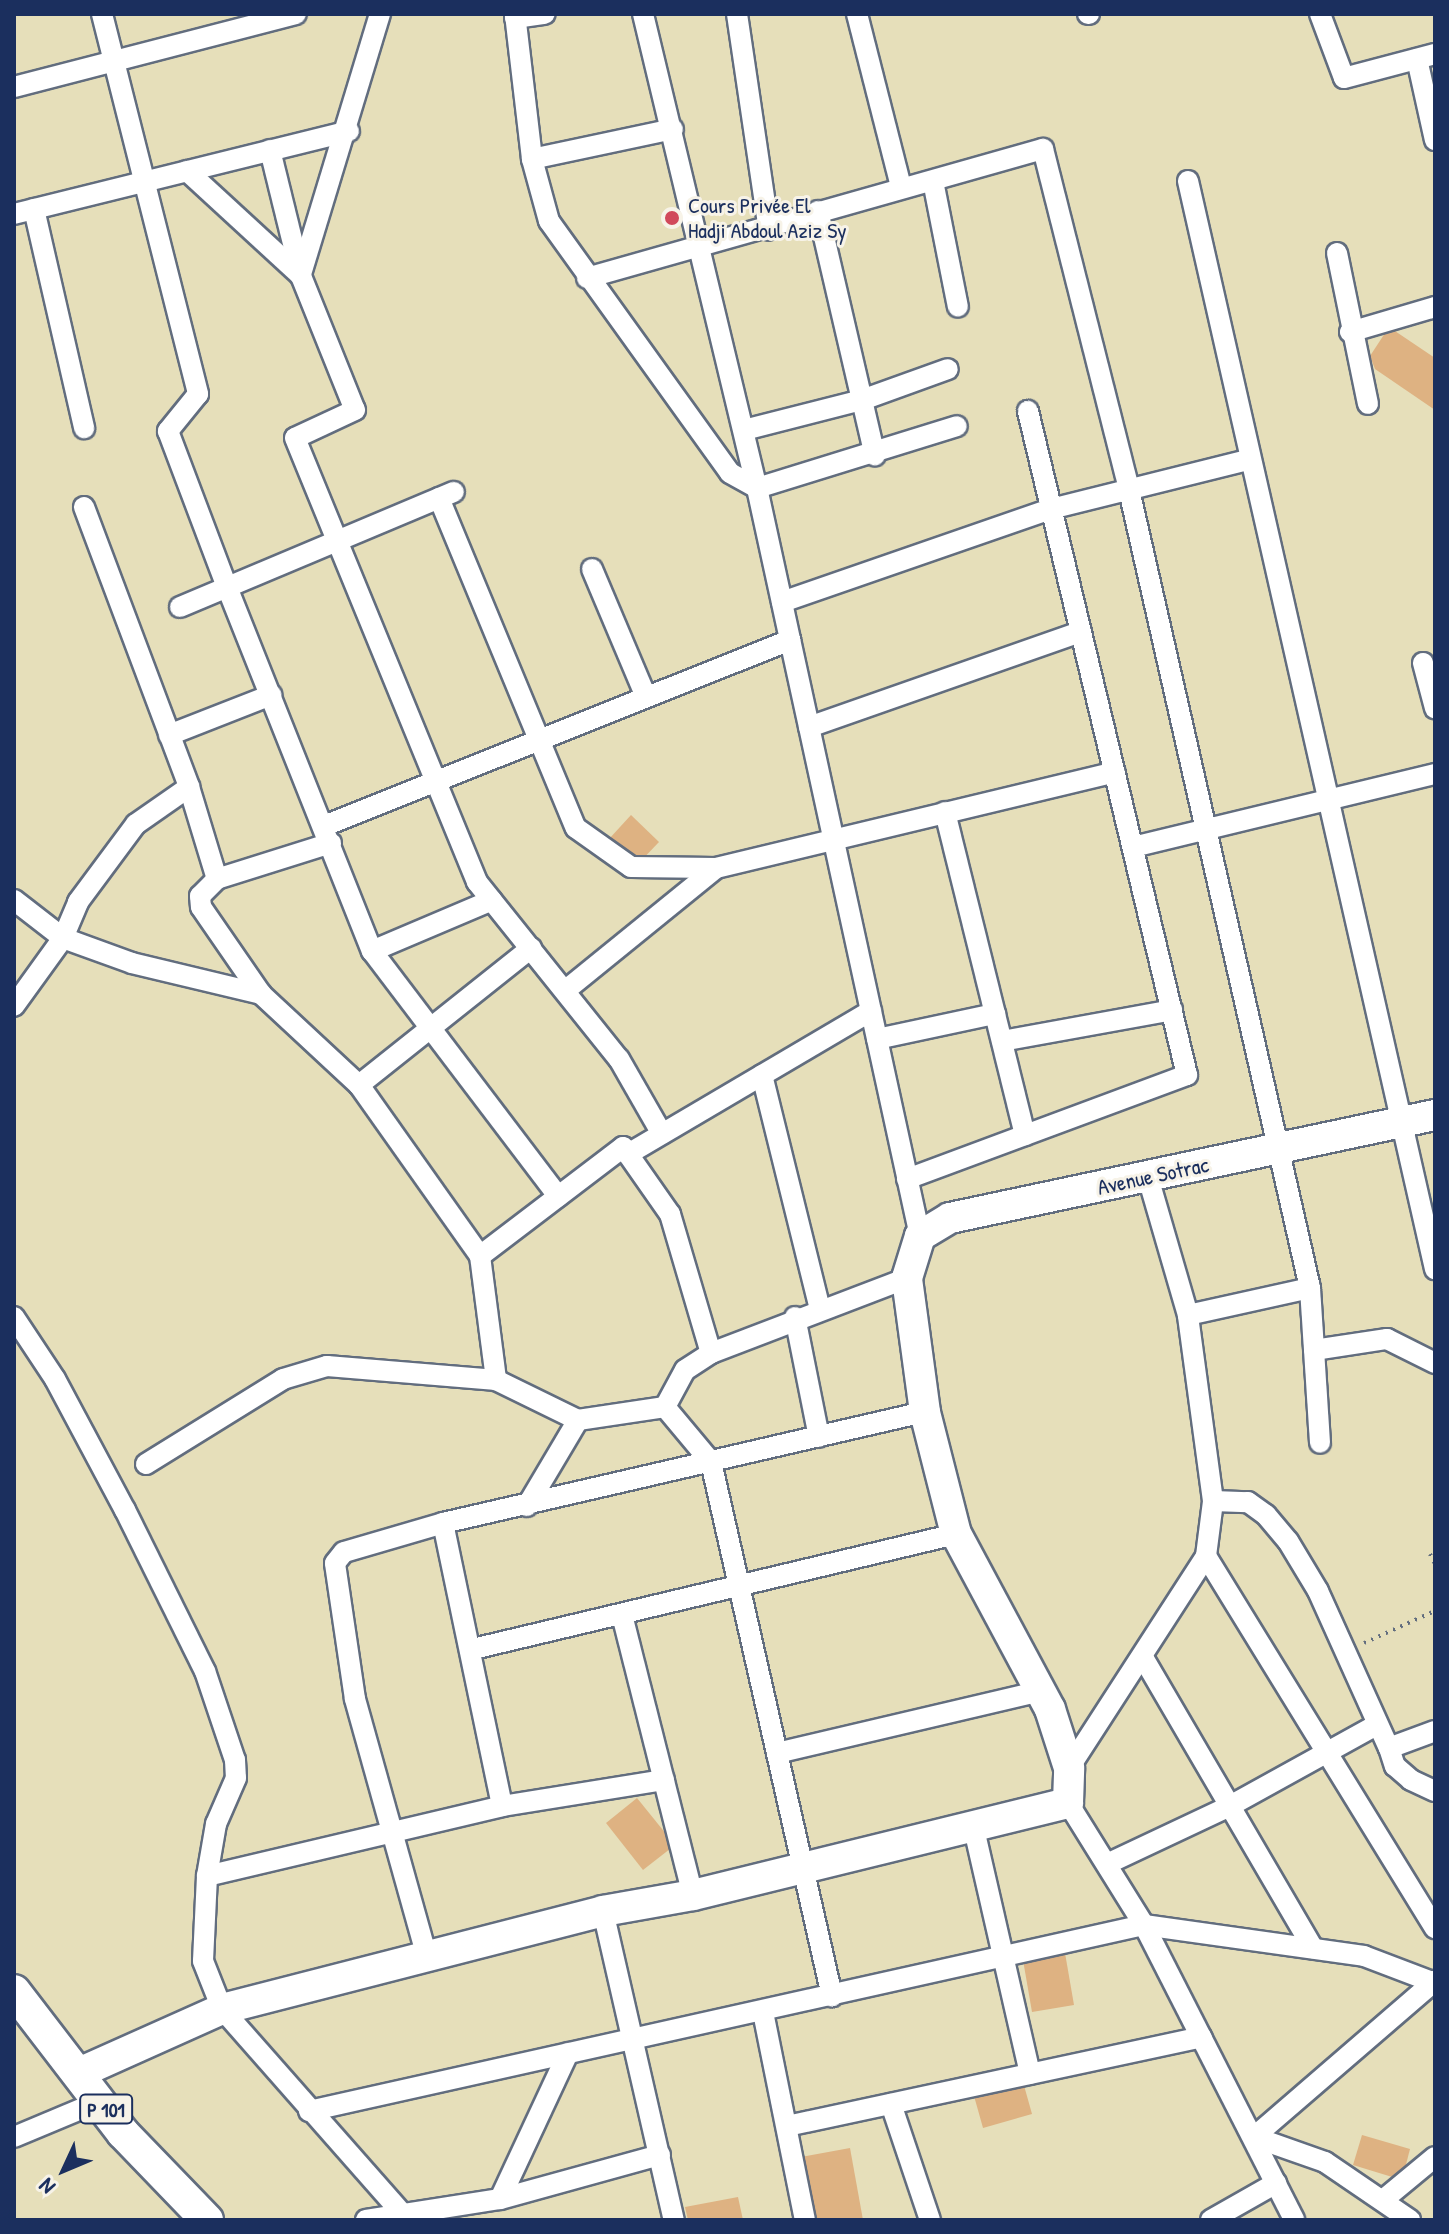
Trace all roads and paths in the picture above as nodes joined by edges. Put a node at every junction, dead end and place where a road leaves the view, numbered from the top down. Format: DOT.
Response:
graph roads {
  1 [pos="102,14"];
  2 [pos="296,14"];
  3 [pos="380,14"];
  4 [pos="545,14"];
  5 [pos="643,14"];
  6 [pos="737,14"];
  7 [pos="857,14"];
  8 [pos="1320,14"];
  9 [pos="515,16"];
  10 [pos="236,22"];
  11 [pos="1426,57"];
  12 [pos="112,60"];
  13 [pos="14,87"];
  14 [pos="673,129"];
  15 [pos="349,131"];
  16 [pos="1435,140"];
  17 [pos="270,150"];
  18 [pos="532,159"];
  19 [pos="187,171"];
  20 [pos="933,181"];
  21 [pos="1188,181"];
  22 [pos="144,182"];
  23 [pos="901,187"];
  24 [pos="24,211"];
  25 [pos="818,211"];
  26 [pos="769,230"];
  27 [pos="701,248"];
  28 [pos="1337,253"];
  29 [pos="301,276"];
  30 [pos="587,278"];
  31 [pos="958,307"];
  32 [pos="1435,307"];
  33 [pos="1350,332"];
  34 [pos="948,369"];
  35 [pos="862,400"];
  36 [pos="1368,404"];
  37 [pos="1028,411"];
  38 [pos="957,426"];
  39 [pos="84,428"];
  40 [pos="744,430"];
  41 [pos="875,455"];
  42 [pos="1248,460"];
  43 [pos="757,488"];
  44 [pos="1129,490"];
  45 [pos="84,507"];
  46 [pos="1051,509"];
  47 [pos="336,539"];
  48 [pos="592,569"];
  49 [pos="227,587"];
  50 [pos="782,602"];
  51 [pos="180,607"];
  52 [pos="1081,632"];
  53 [pos="790,640"];
  54 [pos="1423,663"];
  55 [pos="271,695"];
  56 [pos="646,697"];
  57 [pos="1435,708"];
  58 [pos="809,727"];
  59 [pos="169,735"];
  60 [pos="538,740"];
  61 [pos="1115,772"];
  62 [pos="1435,774"];
  63 [pos="435,781"];
  64 [pos="189,787"];
  65 [pos="1329,800"];
  66 [pos="945,812"];
  67 [pos="1205,830"];
  68 [pos="327,834"];
  69 [pos="834,839"];
  70 [pos="1133,847"];
  71 [pos="716,868"];
  72 [pos="217,879"];
  73 [pos="14,900"];
  74 [pos="492,900"];
  75 [pos="63,938"];
  76 [pos="531,948"];
  77 [pos="372,951"];
  78 [pos="566,990"];
  79 [pos="261,994"];
  80 [pos="14,1006"];
  81 [pos="1172,1010"];
  82 [pos="871,1011"];
  83 [pos="995,1014"];
  84 [pos="429,1027"];
  85 [pos="877,1039"];
  86 [pos="1002,1041"];
  87 [pos="762,1075"];
  88 [pos="359,1085"];
  89 [pos="1435,1115"];
  90 [pos="1405,1121"];
  91 [pos="662,1134"];
  92 [pos="1025,1135"];
  93 [pos="1278,1150"];
  94 [pos="628,1154"];
  95 [pos="1148,1177"];
  96 [pos="907,1179"];
  97 [pos="558,1196"];
  98 [pos="920,1236"];
  99 [pos="480,1256"];
  100 [pos="1435,1269"];
  101 [pos="907,1278"];
  102 [pos="1310,1288"];
  103 [pos="820,1309"];
  104 [pos="1188,1315"];
  105 [pos="14,1317"];
  106 [pos="795,1317"];
  107 [pos="1314,1350"];
  108 [pos="711,1353"];
  109 [pos="1435,1363"];
  110 [pos="496,1380"];
  111 [pos="665,1407"];
  112 [pos="925,1412"];
  113 [pos="578,1420"];
  114 [pos="819,1437"];
  115 [pos="1320,1443"];
  116 [pos="711,1462"];
  117 [pos="146,1464"];
  118 [pos="1213,1501"];
  119 [pos="527,1506"];
  120 [pos="443,1523"];
  121 [pos="956,1534"];
  122 [pos="1430,1554"];
  123 [pos="1206,1556"];
  124 [pos="1435,1564"];
  125 [pos="739,1586"];
  126 [pos="1435,1611"];
  127 [pos="622,1615"];
  128 [pos="473,1649"];
  129 [pos="1344,1653"];
  130 [pos="1144,1659"];
  131 [pos="1041,1691"];
  132 [pos="1375,1726"];
  133 [pos="1435,1731"];
  134 [pos="1389,1748"];
  135 [pos="1327,1751"];
  136 [pos="777,1753"];
  137 [pos="1069,1768"];
  138 [pos="664,1780"];
  139 [pos="1435,1791"];
  140 [pos="1068,1803"];
  141 [pos="502,1806"];
  142 [pos="1228,1807"];
  143 [pos="974,1829"];
  144 [pos="389,1832"];
  145 [pos="1109,1863"];
  146 [pos="803,1868"];
  147 [pos="207,1876"];
  148 [pos="693,1895"];
  149 [pos="603,1911"];
  150 [pos="1144,1925"];
  151 [pos="1435,1928"];
  152 [pos="1313,1948"];
  153 [pos="427,1957"];
  154 [pos="1003,1957"];
  155 [pos="1435,1982"];
  156 [pos="832,1996"];
  157 [pos="16,1997"];
  158 [pos="222,2009"];
  159 [pos="763,2012"];
  160 [pos="632,2037"];
  161 [pos="1202,2037"];
  162 [pos="568,2053"];
  163 [pos="79,2073"];
  164 [pos="1030,2074"];
  165 [pos="100,2101"];
  166 [pos="891,2104"];
  167 [pos="309,2111"];
  168 [pos="787,2126"];
  169 [pos="14,2137"];
  170 [pos="1254,2137"];
  171 [pos="660,2155"];
  172 [pos="1435,2157"];
  173 [pos="1276,2183"];
  174 [pos="500,2199"];
  175 [pos="1383,2200"];
  176 [pos="400,2211"];
  177 [pos="207,2220"];
  178 [pos="366,2220"];
  179 [pos="674,2220"];
  180 [pos="805,2220"];
  181 [pos="930,2220"];
  182 [pos="1211,2220"];
  183 [pos="1294,2220"];
  184 [pos="1410,2220"];
  1 -- 12 [label="street"];
  2 -- 10 [label="street"];
  3 -- 15 [label="street"];
  4 -- 9 [label="street"];
  5 -- 14 [label="street"];
  6 -- 26 [label="street"];
  7 -- 23 [label="street"];
  8 -- 11 [label="street"];
  9 -- 18 [label="street"];
  10 -- 12 [label="street"];
  11 -- 16 [label="street"];
  12 -- 13 [label="street"];
  12 -- 22 [label="street"];
  14 -- 18 [label="street"];
  14 -- 27 [label="street"];
  15 -- 17 [label="street"];
  15 -- 29 [label="street"];
  17 -- 19 [label="street"];
  17 -- 29 [label="street"];
  18 -- 30 [label="street"];
  19 -- 22 [label="street"];
  19 -- 29 [label="street"];
  20 -- 23 [label="street"];
  20 -- 31 [label="street"];
  20 -- 44 [label="street"];
  21 -- 42 [label="street"];
  22 -- 24 [label="street"];
  22 -- 49 [label="street"];
  23 -- 25 [label="street"];
  24 -- 39 [label="street"];
  25 -- 26 [label="street"];
  25 -- 35 [label="street"];
  26 -- 27 [label="street"];
  27 -- 30 [label="street"];
  27 -- 40 [label="street"];
  28 -- 33 [label="street"];
  29 -- 47 [label="street"];
  30 -- 43 [label="street"];
  32 -- 33 [label="street"];
  33 -- 36 [label="street"];
  34 -- 35 [label="street"];
  35 -- 40 [label="street"];
  35 -- 41 [label="street"];
  37 -- 46 [label="street"];
  38 -- 41 [label="street"];
  40 -- 43 [label="street"];
  41 -- 43 [label="street"];
  42 -- 44 [label="street"];
  42 -- 65 [label="street"];
  43 -- 50 [label="street"];
  44 -- 46 [label="street"];
  44 -- 67 [label="street"];
  45 -- 59 [label="street"];
  46 -- 50 [label="street"];
  46 -- 52 [label="street"];
  47 -- 49 [label="street"];
  47 -- 60 [label="street"];
  47 -- 63 [label="street"];
  48 -- 56 [label="street"];
  49 -- 51 [label="street"];
  49 -- 55 [label="street"];
  50 -- 53 [label="street"];
  52 -- 58 [label="street"];
  52 -- 61 [label="street"];
  53 -- 56 [label="street"];
  53 -- 58 [label="street"];
  54 -- 57 [label="street"];
  55 -- 59 [label="street"];
  55 -- 68 [label="street"];
  56 -- 60 [label="street"];
  58 -- 69 [label="street"];
  59 -- 64 [label="street"];
  60 -- 63 [label="street"];
  60 -- 71 [label="street"];
  61 -- 66 [label="street"];
  61 -- 70 [label="street"];
  62 -- 65 [label="street"];
  63 -- 68 [label="street"];
  63 -- 74 [label="street"];
  64 -- 72 [label="street"];
  64 -- 75 [label="street"];
  65 -- 67 [label="street"];
  65 -- 90 [label="street"];
  66 -- 69 [label="street"];
  66 -- 83 [label="street"];
  67 -- 70 [label="street"];
  67 -- 93 [label="street"];
  68 -- 72 [label="street"];
  68 -- 77 [label="street"];
  69 -- 71 [label="street"];
  69 -- 82 [label="street"];
  70 -- 81 [label="street"];
  71 -- 78 [label="street"];
  72 -- 79 [label="street"];
  73 -- 75 [label="street"];
  74 -- 76 [label="street"];
  74 -- 77 [label="street"];
  75 -- 79 [label="street"];
  75 -- 80 [label="street"];
  76 -- 78 [label="street"];
  76 -- 84 [label="street"];
  77 -- 84 [label="street"];
  78 -- 91 [label="street"];
  79 -- 88 [label="street"];
  81 -- 86 [label="street"];
  81 -- 92 [label="street"];
  82 -- 85 [label="street"];
  82 -- 87 [label="street"];
  83 -- 85 [label="street"];
  83 -- 86 [label="street"];
  84 -- 88 [label="street"];
  84 -- 97 [label="street"];
  85 -- 96 [label="street"];
  86 -- 92 [label="street"];
  87 -- 91 [label="street"];
  87 -- 103 [label="street"];
  88 -- 99 [label="street"];
  89 -- 90 [label="street, Avenue Sotrac"];
  90 -- 93 [label="street, Avenue Sotrac"];
  90 -- 100 [label="street"];
  91 -- 94 [label="street"];
  92 -- 96 [label="street"];
  93 -- 95 [label="street, Avenue Sotrac"];
  93 -- 102 [label="street"];
  94 -- 97 [label="street"];
  94 -- 108 [label="street"];
  95 -- 98 [label="street, Avenue Sotrac"];
  95 -- 104 [label="street"];
  96 -- 98 [label="street"];
  97 -- 99 [label="street"];
  98 -- 101 [label="street"];
  99 -- 110 [label="street"];
  101 -- 103 [label="street"];
  101 -- 112 [label="street"];
  102 -- 104 [label="street"];
  102 -- 107 [label="street"];
  103 -- 106 [label="street"];
  104 -- 118 [label="street"];
  105 -- 147 [label="street"];
  106 -- 108 [label="street"];
  106 -- 114 [label="street"];
  107 -- 109 [label="street"];
  107 -- 115 [label="street"];
  108 -- 111 [label="street"];
  110 -- 113 [label="street"];
  110 -- 117 [label="street"];
  111 -- 113 [label="street"];
  111 -- 116 [label="street"];
  112 -- 114 [label="street"];
  112 -- 121 [label="street"];
  113 -- 119 [label="street"];
  114 -- 116 [label="street"];
  116 -- 119 [label="street"];
  116 -- 125 [label="street"];
  118 -- 123 [label="street"];
  118 -- 129 [label="street"];
  119 -- 120 [label="street"];
  120 -- 128 [label="street"];
  120 -- 144 [label="street"];
  121 -- 125 [label="street"];
  121 -- 131 [label="street"];
  122 -- 124 [label="path"];
  123 -- 130 [label="street"];
  123 -- 135 [label="street"];
  125 -- 127 [label="street"];
  125 -- 136 [label="street"];
  126 -- 129 [label="path"];
  127 -- 128 [label="street"];
  127 -- 138 [label="street"];
  128 -- 141 [label="street"];
  129 -- 132 [label="street"];
  130 -- 137 [label="street"];
  130 -- 142 [label="street"];
  131 -- 136 [label="street"];
  131 -- 137 [label="street"];
  132 -- 134 [label="street"];
  132 -- 135 [label="street"];
  133 -- 134 [label="street"];
  134 -- 139 [label="street"];
  135 -- 142 [label="street"];
  135 -- 151 [label="street"];
  136 -- 146 [label="street"];
  137 -- 140 [label="street"];
  138 -- 141 [label="street"];
  138 -- 148 [label="street"];
  140 -- 143 [label="street"];
  140 -- 145 [label="street"];
  141 -- 144 [label="street"];
  142 -- 145 [label="street"];
  142 -- 152 [label="street"];
  143 -- 146 [label="street"];
  143 -- 154 [label="street"];
  144 -- 147 [label="street"];
  144 -- 153 [label="street"];
  145 -- 150 [label="street"];
  146 -- 148 [label="street"];
  146 -- 156 [label="street"];
  147 -- 158 [label="street"];
  148 -- 149 [label="street"];
  149 -- 153 [label="street"];
  149 -- 160 [label="street"];
  150 -- 152 [label="street"];
  150 -- 154 [label="street"];
  150 -- 161 [label="street"];
  152 -- 155 [label="street"];
  153 -- 158 [label="street"];
  154 -- 156 [label="street"];
  154 -- 164 [label="street"];
  155 -- 170 [label="street"];
  156 -- 159 [label="street"];
  157 -- 163 [label="main road, P 101"];
  158 -- 163 [label="street"];
  158 -- 167 [label="street"];
  159 -- 160 [label="street"];
  159 -- 168 [label="street"];
  160 -- 162 [label="street"];
  160 -- 171 [label="street"];
  161 -- 164 [label="street"];
  161 -- 170 [label="street"];
  162 -- 167 [label="street"];
  162 -- 174 [label="street"];
  163 -- 165 [label="main road, P 101"];
  164 -- 166 [label="street"];
  165 -- 169 [label="street"];
  165 -- 177 [label="main road, P 101"];
  166 -- 168 [label="street"];
  166 -- 181 [label="street"];
  167 -- 176 [label="street"];
  168 -- 180 [label="street"];
  170 -- 173 [label="street"];
  170 -- 175 [label="street"];
  171 -- 174 [label="street"];
  171 -- 179 [label="street"];
  172 -- 175 [label="street"];
  173 -- 182 [label="street"];
  173 -- 183 [label="street"];
  174 -- 176 [label="street"];
  175 -- 184 [label="street"];
  176 -- 178 [label="street"];
}
